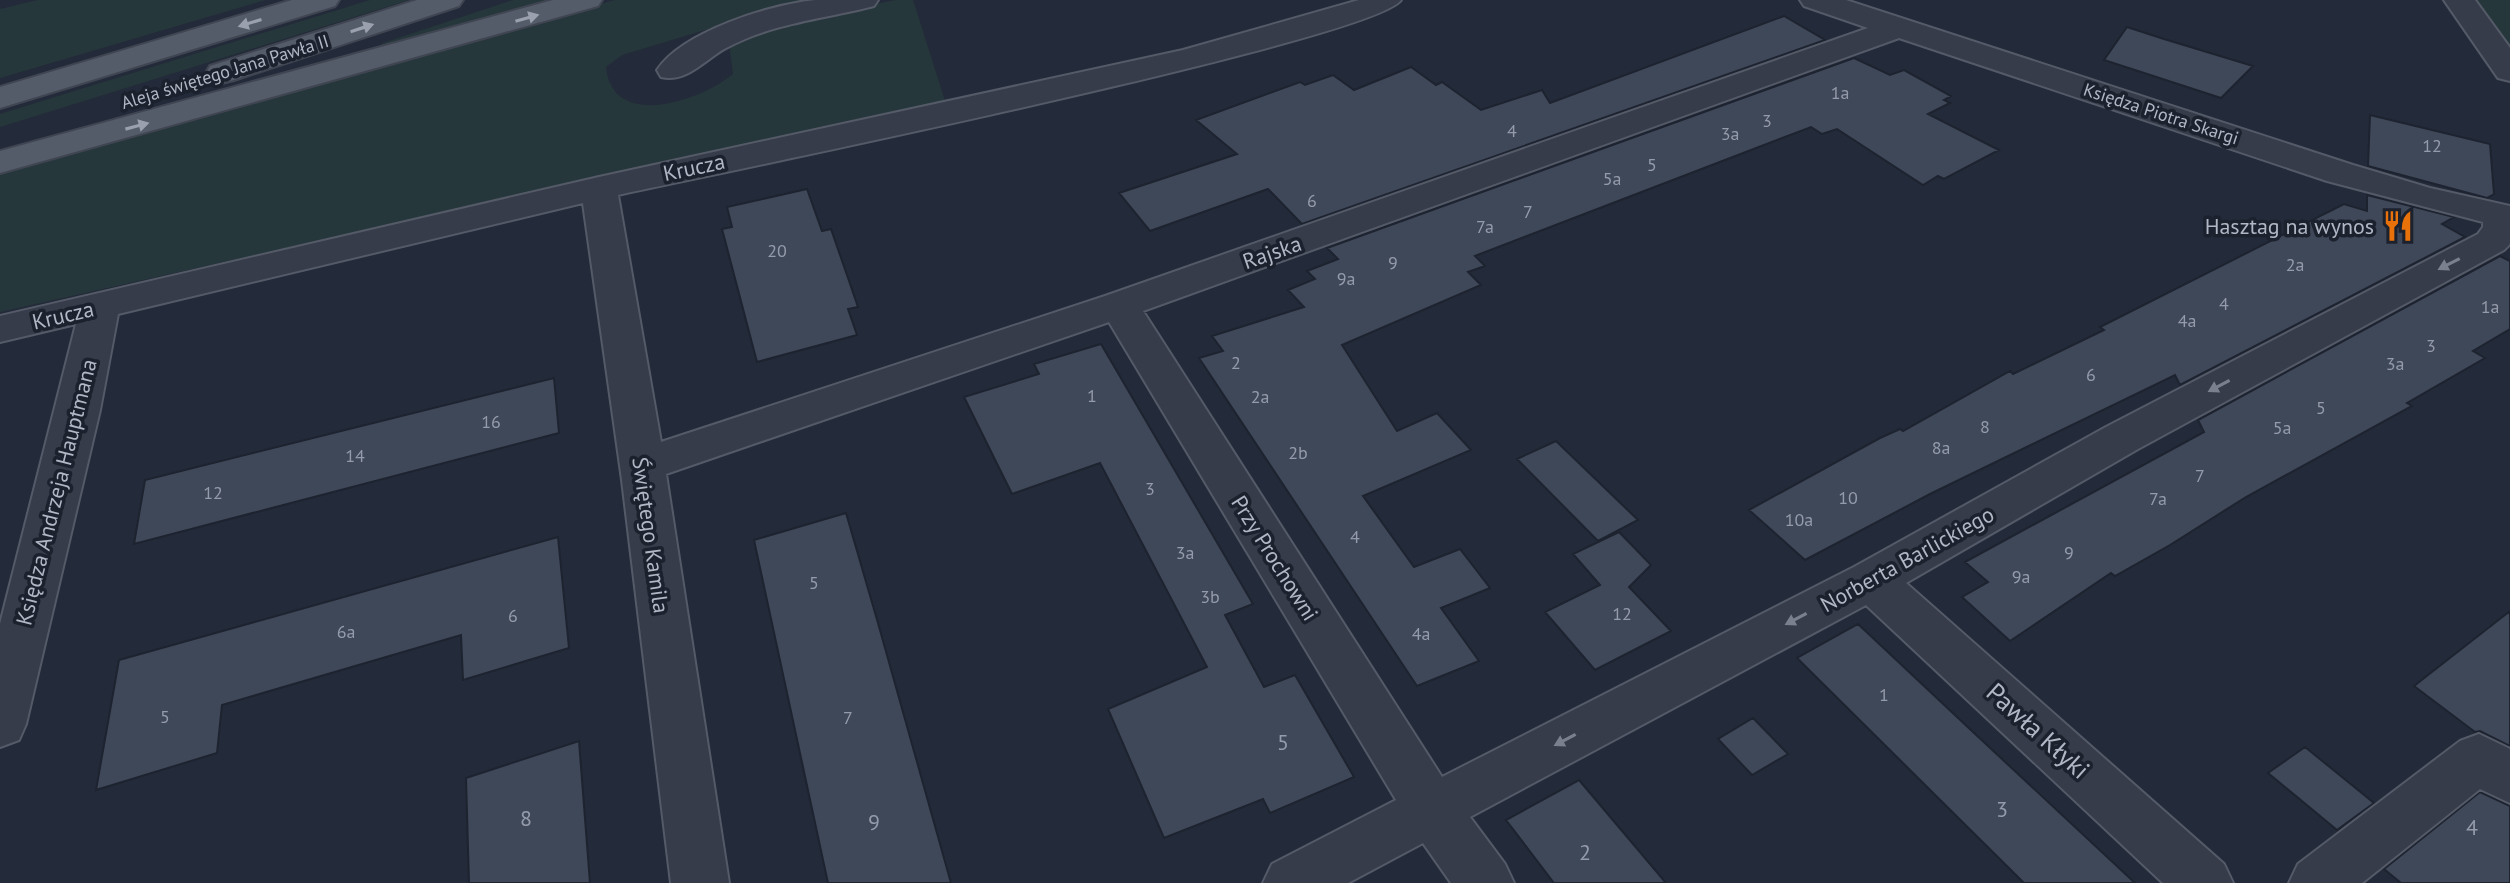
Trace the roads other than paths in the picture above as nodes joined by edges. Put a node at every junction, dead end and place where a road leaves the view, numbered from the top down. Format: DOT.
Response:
graph roads {
  1 [pos="324,0"];
  2 [pos="448,0"];
  3 [pos="587,0"];
  4 [pos="863,0"];
  5 [pos="1386,0"];
  6 [pos="1815,0"];
  7 [pos="2459,0"];
  8 [pos="1898,28"];
  9 [pos="673,70"];
  10 [pos="2510,71"];
  11 [pos="0,98"];
  12 [pos="0,141"];
  13 [pos="0,162"];
  14 [pos="599,188"];
  15 [pos="2505,216"];
  16 [pos="1119,305"];
  17 [pos="100,306"];
  18 [pos="0,329"];
  19 [pos="642,465"];
  20 [pos="1871,580"];
  21 [pos="0,724"];
  22 [pos="2510,779"];
  23 [pos="1432,810"];
  24 [pos="700,883"];
  25 [pos="1292,883"];
  26 [pos="1485,883"];
  27 [pos="2204,883"];
  28 [pos="2318,883"];
  1 -- 11 [label="main road, Aleja świętego Jana Pawła II, one-way"];
  12 -- 2 [label="main road, Aleja świętego Jana Pawła II, one-way"];
  13 -- 3 [label="main road, one-way"];
  4 -- 9 [label="street"];
  5 -- 14 [label="street, Krucza"];
  6 -- 8 [label="street, Księdza Piotra Skargi"];
  7 -- 10 [label="street"];
  8 -- 15 [label="street, Księdza Piotra Skargi"];
  8 -- 16 [label="street, Rajska"];
  14 -- 17 [label="street, Krucza"];
  14 -- 19 [label="street, Świętego Kamila"];
  15 -- 20 [label="street, Norberta Barlickiego, one-way"];
  16 -- 19 [label="street, Rajska"];
  16 -- 23 [label="street, Przy Prochowni"];
  17 -- 18 [label="street, Krucza"];
  17 -- 21 [label="street, Księdza Andrzeja Hauptmana"];
  19 -- 24 [label="street, Świętego Kamila"];
  20 -- 23 [label="street, Norberta Barlickiego, one-way"];
  20 -- 27 [label="street, Pawła Kłyki"];
  22 -- 28 [label="street"];
  23 -- 25 [label="street, Norberta Barlickiego"];
  23 -- 26 [label="street, Przy Prochowni"];
}
